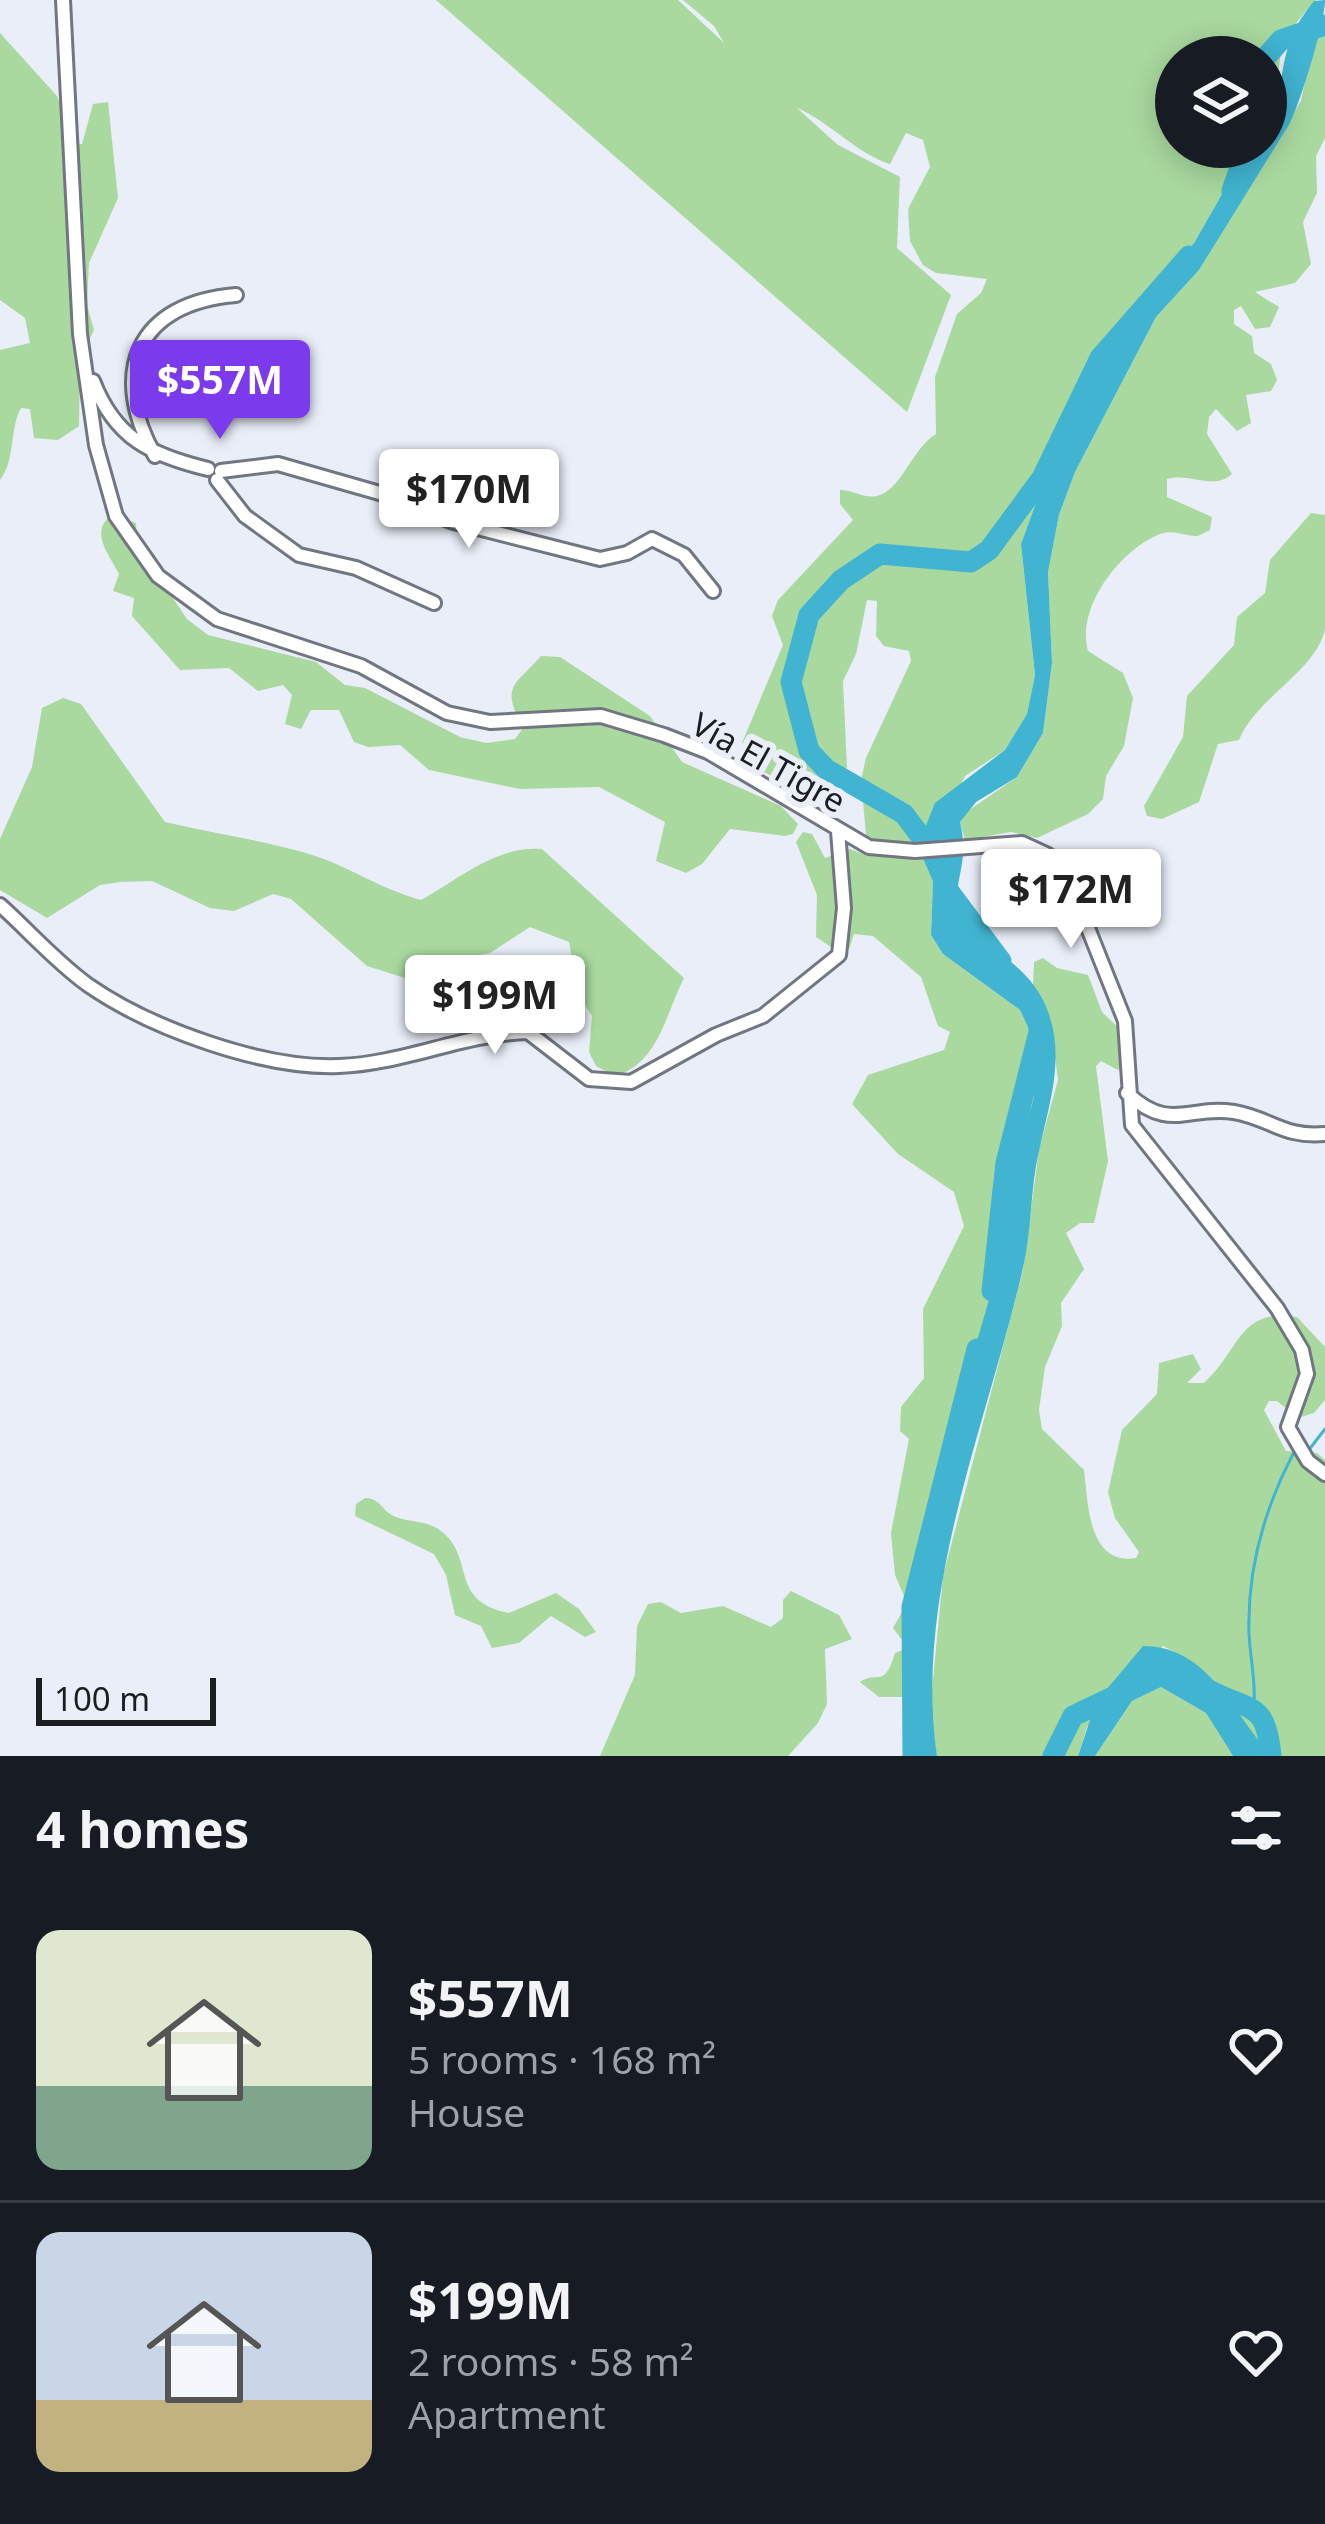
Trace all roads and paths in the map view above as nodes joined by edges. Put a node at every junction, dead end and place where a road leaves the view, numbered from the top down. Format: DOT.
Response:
graph roads {
  1 [pos="63,0"];
  2 [pos="236,295"];
  3 [pos="80,334"];
  4 [pos="155,456"];
  5 [pos="216,473"];
  6 [pos="713,592"];
  7 [pos="434,603"];
  8 [pos="838,831"];
  9 [pos="0,905"];
  10 [pos="1126,1092"];
  11 [pos="1325,1134"];
  12 [pos="1325,1474"];
  1 -- 3 [label="street, Vía El Tigre"];
  2 -- 4 [label="street"];
  3 -- 4 [label="street"];
  3 -- 8 [label="street, Vía El Tigre"];
  4 -- 5 [label="street"];
  5 -- 6 [label="street"];
  5 -- 7 [label="street"];
  8 -- 9 [label="street"];
  8 -- 10 [label="street, Vía El Tigre"];
  10 -- 11 [label="street"];
  10 -- 12 [label="street, Vía El Tigre"];
}
